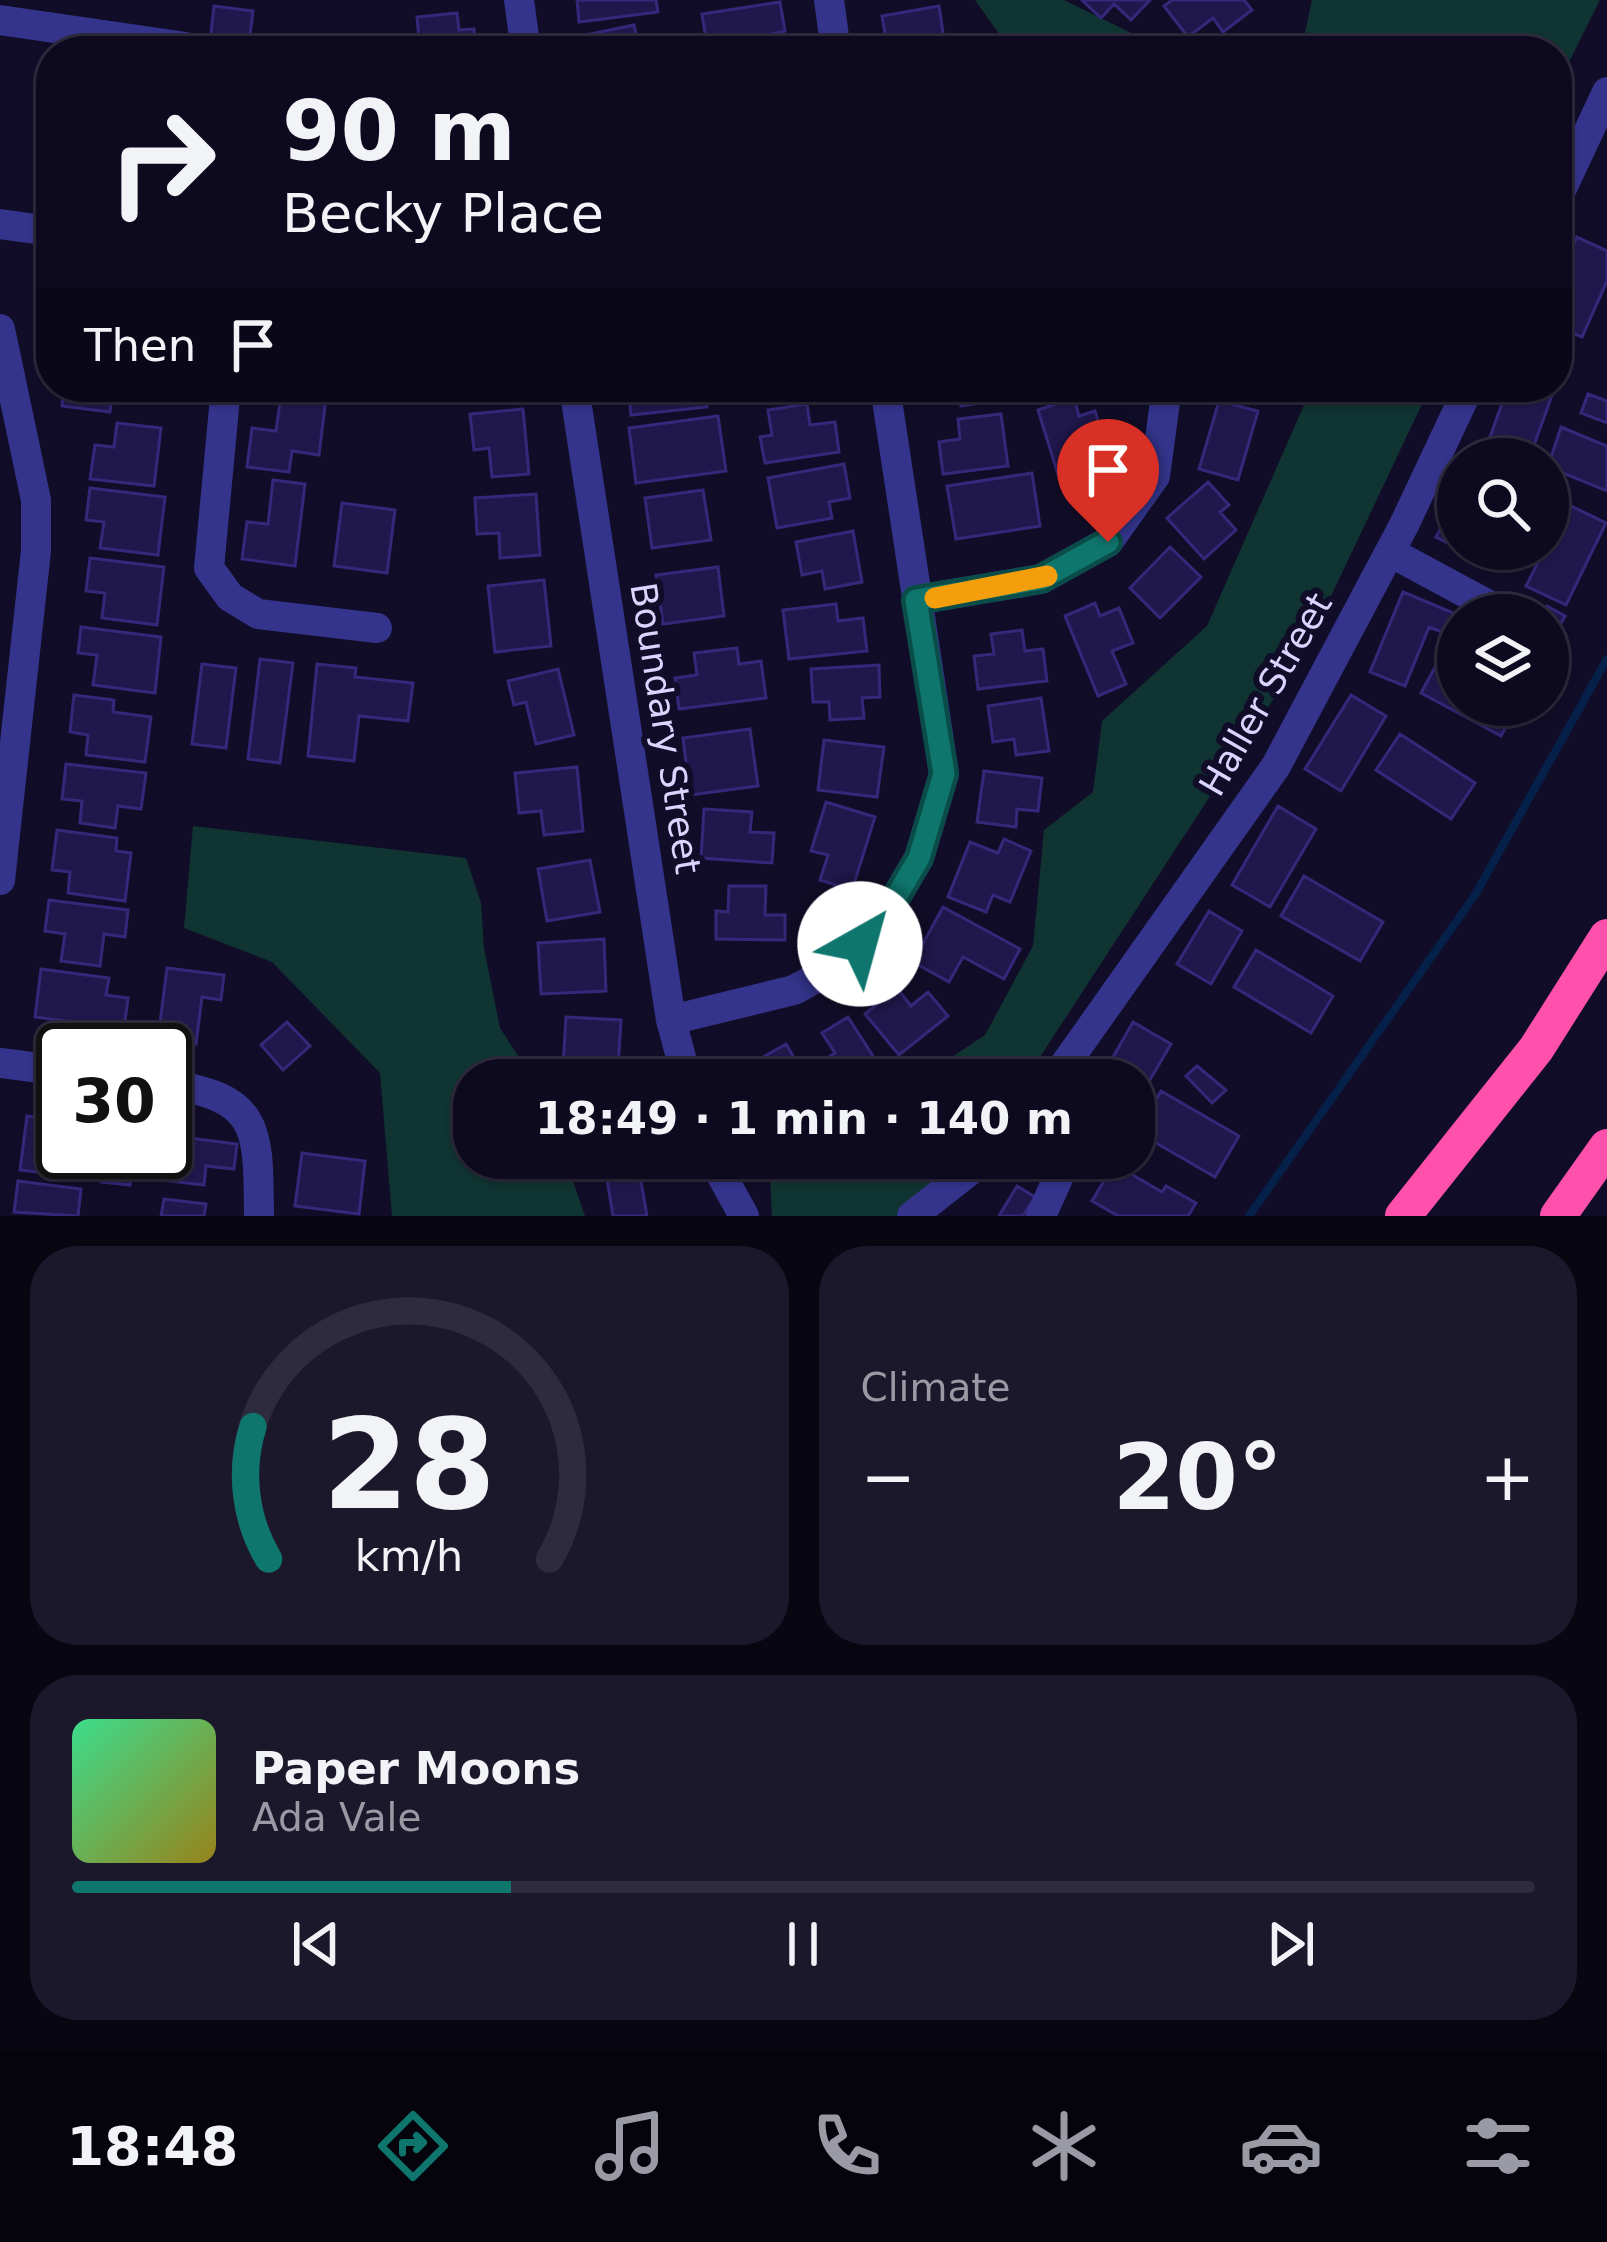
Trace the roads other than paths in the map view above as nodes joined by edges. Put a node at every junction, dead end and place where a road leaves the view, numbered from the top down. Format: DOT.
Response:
graph roads {
  1 [pos="519,0"];
  2 [pos="829,0"];
  3 [pos="0,20"];
  4 [pos="110,36"];
  5 [pos="524,36"];
  6 [pos="834,36"];
  7 [pos="1607,92"];
  8 [pos="1572,167"];
  9 [pos="0,224"];
  10 [pos="36,229"];
  11 [pos="0,329"];
  12 [pos="225,402"];
  13 [pos="576,402"];
  14 [pos="887,402"];
  15 [pos="1165,402"];
  16 [pos="1461,402"];
  17 [pos="1390,552"];
  18 [pos="1468,594"];
  19 [pos="916,600"];
  20 [pos="377,628"];
  21 [pos="0,880"];
  22 [pos="1607,937"];
  23 [pos="671,1020"];
  24 [pos="681,1059"];
  25 [pos="1069,1059"];
  26 [pos="0,1063"];
  27 [pos="36,1068"];
  28 [pos="192,1090"];
  29 [pos="1607,1147"];
  30 [pos="724,1179"];
  31 [pos="959,1179"];
  32 [pos="1058,1179"];
  33 [pos="259,1216"];
  34 [pos="744,1216"];
  35 [pos="912,1216"];
  36 [pos="1041,1216"];
  37 [pos="1403,1216"];
  38 [pos="1558,1216"];
  1 -- 5 [label="street"];
  2 -- 6 [label="street"];
  3 -- 4 [label="street"];
  7 -- 8 [label="street"];
  9 -- 10 [label="street"];
  11 -- 21 [label="street"];
  12 -- 20 [label="street"];
  13 -- 23 [label="street, Boundary Street"];
  14 -- 19 [label="street"];
  15 -- 19 [label="street"];
  16 -- 17 [label="street, Haller Street"];
  17 -- 18 [label="street"];
  17 -- 25 [label="street, Haller Street"];
  19 -- 23 [label="street"];
  22 -- 37 [label="highway"];
  23 -- 24 [label="street, Boundary Street"];
  26 -- 27 [label="street"];
  28 -- 33 [label="street"];
  29 -- 38 [label="highway"];
  30 -- 34 [label="street"];
  31 -- 35 [label="street"];
  32 -- 36 [label="street"];
}
